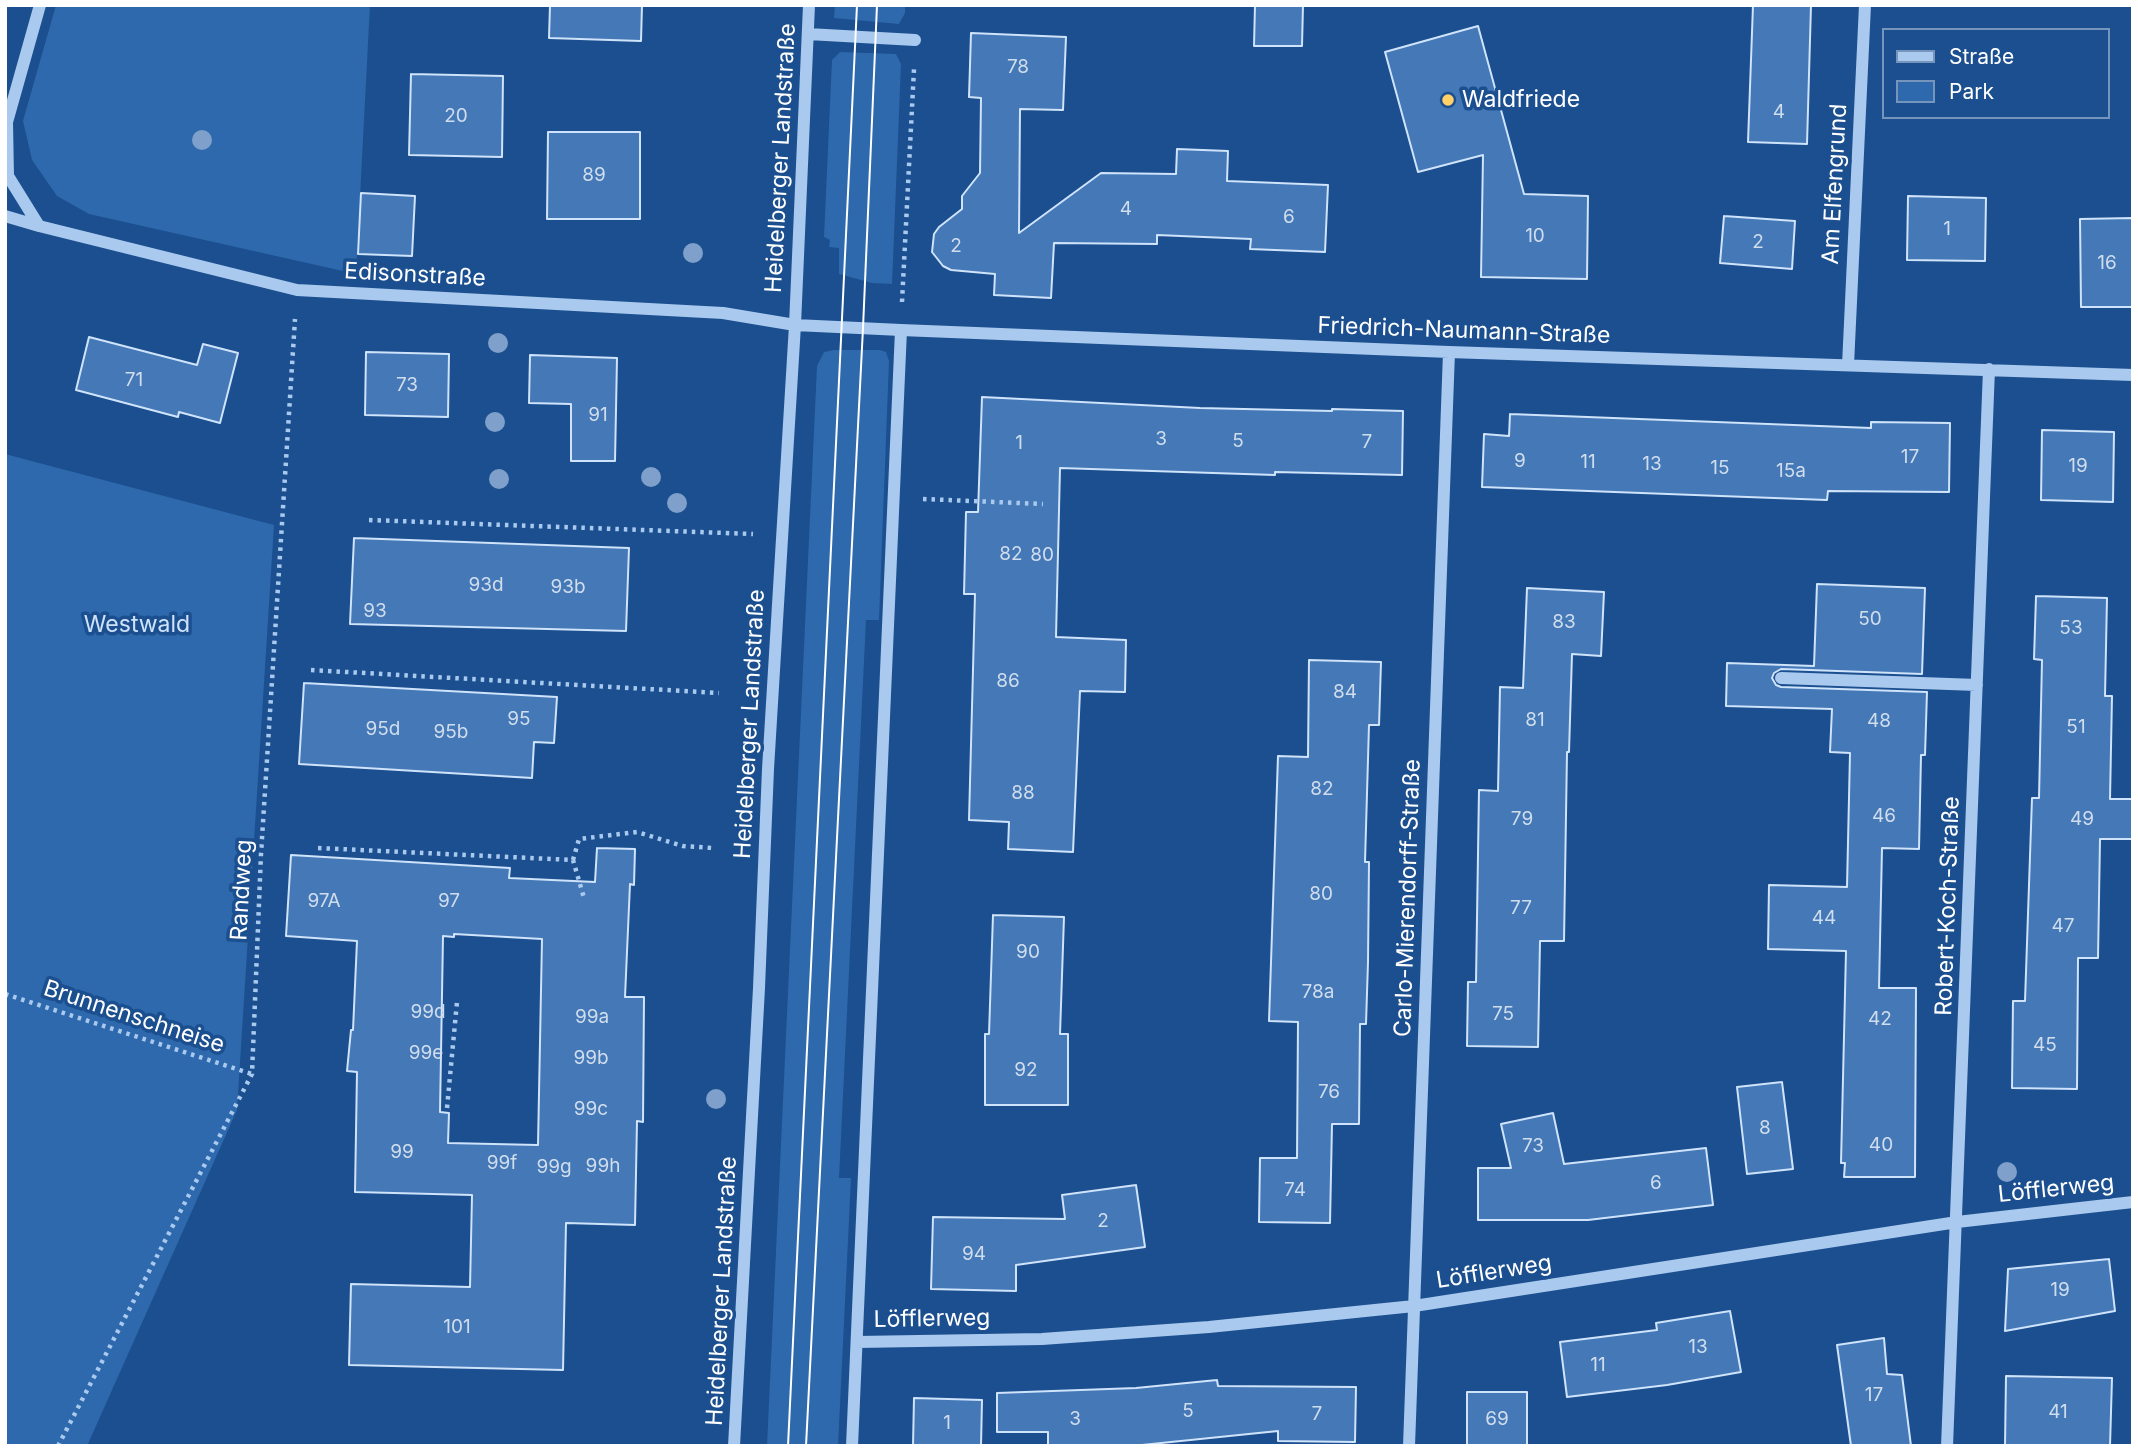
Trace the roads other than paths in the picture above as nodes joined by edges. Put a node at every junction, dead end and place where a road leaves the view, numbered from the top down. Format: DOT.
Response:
graph roads {
  1 [pos="40,5"];
  2 [pos="809,5"];
  3 [pos="1865,5"];
  4 [pos="808,34"];
  5 [pos="915,40"];
  6 [pos="5,216"];
  7 [pos="39,226"];
  8 [pos="795,324"];
  9 [pos="901,330"];
  10 [pos="1449,352"];
  11 [pos="1848,365"];
  12 [pos="1989,369"];
  13 [pos="2133,375"];
  14 [pos="1781,678"];
  15 [pos="1977,685"];
  16 [pos="2133,1202"];
  17 [pos="1957,1222"];
  18 [pos="1414,1306"];
  19 [pos="857,1342"];
  20 [pos="734,1446"];
  21 [pos="852,1446"];
  22 [pos="1409,1446"];
  23 [pos="1947,1446"];
  1 -- 7 [label="street"];
  2 -- 4 [label="street, Heidelberger Landstraße"];
  3 -- 11 [label="street, Am Elfengrund"];
  4 -- 5 [label="street"];
  4 -- 8 [label="street, Heidelberger Landstraße"];
  6 -- 7 [label="street, Edisonstraße"];
  7 -- 8 [label="street, Edisonstraße"];
  8 -- 9 [label="street, Friedrich-Naumann-Straße"];
  8 -- 20 [label="street, Heidelberger Landstraße"];
  9 -- 10 [label="street, Friedrich-Naumann-Straße"];
  9 -- 19 [label="street"];
  10 -- 11 [label="street, Friedrich-Naumann-Straße"];
  10 -- 18 [label="street, Carlo-Mierendorff-Straße"];
  11 -- 12 [label="street, Friedrich-Naumann-Straße"];
  12 -- 13 [label="street, Friedrich-Naumann-Straße"];
  12 -- 15 [label="street, Robert-Koch-Straße"];
  14 -- 15 [label="street"];
  15 -- 17 [label="street, Robert-Koch-Straße"];
  16 -- 17 [label="street, Löfflerweg"];
  17 -- 18 [label="street, Löfflerweg"];
  17 -- 23 [label="street, Robert-Koch-Straße"];
  18 -- 19 [label="street, Löfflerweg"];
  18 -- 22 [label="street, Carlo-Mierendorff-Straße"];
  19 -- 21 [label="street"];
}
